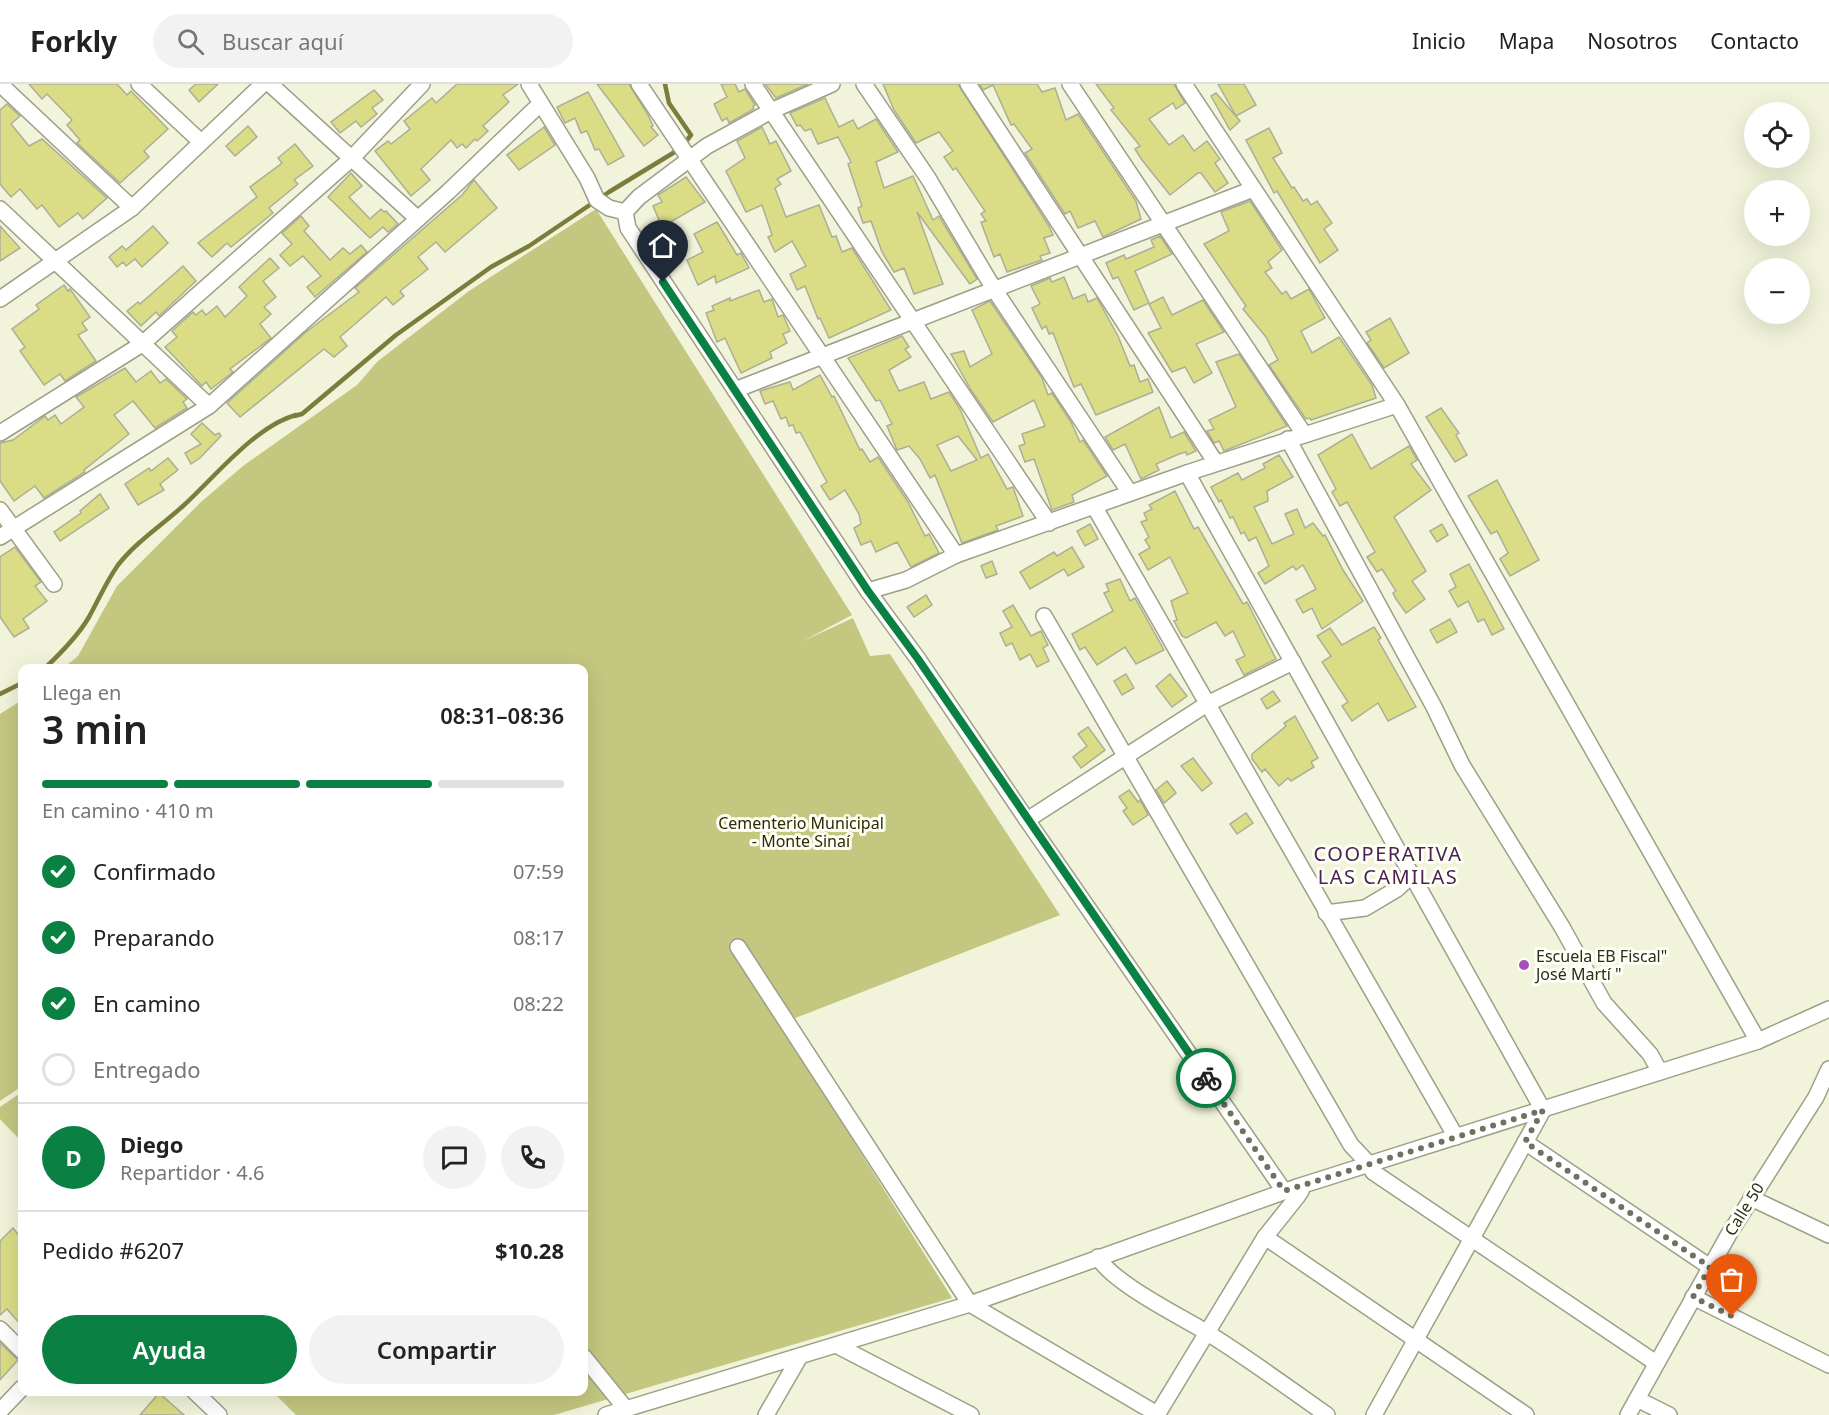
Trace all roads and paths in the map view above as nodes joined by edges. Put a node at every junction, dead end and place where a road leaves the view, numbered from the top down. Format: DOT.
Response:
graph roads {
  1 [pos="0,84"];
  2 [pos="139,84"];
  3 [pos="263,84"];
  4 [pos="270,84"];
  5 [pos="422,84"];
  6 [pos="529,84"];
  7 [pos="639,84"];
  8 [pos="753,84"];
  9 [pos="832,84"];
  10 [pos="864,84"];
  11 [pos="968,84"];
  12 [pos="1070,84"];
  13 [pos="1184,84"];
  14 [pos="540,104"];
  15 [pos="771,111"];
  16 [pos="201,141"];
  17 [pos="689,156"];
  18 [pos="351,159"];
  19 [pos="1252,189"];
  20 [pos="132,208"];
  21 [pos="0,209"];
  22 [pos="626,212"];
  23 [pos="418,219"];
  24 [pos="1163,224"];
  25 [pos="1081,256"];
  26 [pos="58,262"];
  27 [pos="994,289"];
  28 [pos="0,299"];
  29 [pos="912,321"];
  30 [pos="142,344"];
  31 [pos="822,355"];
  32 [pos="735,390"];
  33 [pos="1397,405"];
  34 [pos="210,406"];
  35 [pos="0,433"];
  36 [pos="1304,434"];
  37 [pos="1288,439"];
  38 [pos="1216,463"];
  39 [pos="1187,473"];
  40 [pos="1130,493"];
  41 [pos="1094,506"];
  42 [pos="0,510"];
  43 [pos="1048,523"];
  44 [pos="14,527"];
  45 [pos="0,537"];
  46 [pos="956,555"];
  47 [pos="54,584"];
  48 [pos="868,591"];
  49 [pos="1044,616"];
  50 [pos="1293,662"];
  51 [pos="1207,704"];
  52 [pos="1125,756"];
  53 [pos="1027,820"];
  54 [pos="1412,875"];
  55 [pos="1326,913"];
  56 [pos="738,946"];
  57 [pos="1829,1009"];
  58 [pos="1758,1041"];
  59 [pos="1829,1069"];
  60 [pos="1660,1072"];
  61 [pos="1822,1100"];
  62 [pos="1543,1110"];
  63 [pos="1456,1137"];
  64 [pos="1525,1142"];
  65 [pos="1369,1164"];
  66 [pos="1291,1189"];
  67 [pos="1751,1198"];
  68 [pos="1829,1235"];
  69 [pos="1265,1237"];
  70 [pos="1474,1238"];
  71 [pos="1098,1257"];
  72 [pos="1710,1267"];
  73 [pos="1693,1297"];
  74 [pos="970,1304"];
  75 [pos="0,1329"];
  76 [pos="1208,1333"];
  77 [pos="1415,1340"];
  78 [pos="838,1346"];
  79 [pos="18,1348"];
  80 [pos="799,1358"];
  81 [pos="588,1362"];
  82 [pos="1656,1363"];
  83 [pos="1829,1365"];
  84 [pos="18,1392"];
  85 [pos="199,1396"];
  86 [pos="1637,1399"];
  87 [pos="626,1409"];
  88 [pos="0,1412"];
  89 [pos="772,1413"];
  90 [pos="1157,1414"];
  91 [pos="219,1415"];
  92 [pos="607,1415"];
  93 [pos="972,1415"];
  94 [pos="1327,1415"];
  95 [pos="1374,1415"];
  96 [pos="1526,1415"];
  97 [pos="1628,1415"];
  98 [pos="1669,1415"];
  1 -- 20 [label="street"];
  2 -- 16 [label="street"];
  3 -- 16 [label="street"];
  4 -- 18 [label="street"];
  5 -- 18 [label="street"];
  6 -- 14 [label="street"];
  7 -- 17 [label="street"];
  8 -- 15 [label="street"];
  9 -- 15 [label="street"];
  10 -- 27 [label="street"];
  11 -- 25 [label="street"];
  12 -- 24 [label="street"];
  13 -- 19 [label="street"];
  14 -- 22 [label="street"];
  14 -- 23 [label="street"];
  15 -- 17 [label="street"];
  15 -- 29 [label="street"];
  16 -- 20 [label="street"];
  17 -- 22 [label="street"];
  17 -- 31 [label="street"];
  18 -- 23 [label="street"];
  18 -- 30 [label="street"];
  19 -- 24 [label="street"];
  19 -- 33 [label="street"];
  20 -- 26 [label="street"];
  21 -- 26 [label="street"];
  22 -- 32 [label="street"];
  23 -- 34 [label="street"];
  24 -- 25 [label="street"];
  24 -- 36 [label="street"];
  25 -- 27 [label="street"];
  25 -- 38 [label="street"];
  26 -- 28 [label="street"];
  26 -- 30 [label="street"];
  27 -- 29 [label="street"];
  27 -- 40 [label="street"];
  29 -- 31 [label="street"];
  29 -- 43 [label="street"];
  30 -- 34 [label="street"];
  30 -- 35 [label="street"];
  31 -- 32 [label="street"];
  31 -- 46 [label="street"];
  32 -- 48 [label="street"];
  33 -- 36 [label="street"];
  33 -- 58 [label="street"];
  34 -- 44 [label="street"];
  36 -- 37 [label="street"];
  37 -- 38 [label="street"];
  37 -- 60 [label="street"];
  38 -- 39 [label="street"];
  39 -- 40 [label="street"];
  39 -- 50 [label="street"];
  40 -- 41 [label="street"];
  41 -- 43 [label="street"];
  41 -- 51 [label="street"];
  42 -- 44 [label="street"];
  43 -- 46 [label="street"];
  44 -- 45 [label="street"];
  44 -- 47 [label="street"];
  46 -- 48 [label="street"];
  48 -- 53 [label="street"];
  49 -- 52 [label="street"];
  50 -- 51 [label="street"];
  50 -- 54 [label="street"];
  51 -- 52 [label="street"];
  51 -- 55 [label="street"];
  52 -- 53 [label="street"];
  52 -- 65 [label="street"];
  53 -- 66 [label="street"];
  54 -- 55 [label="street"];
  54 -- 62 [label="street"];
  55 -- 63 [label="street"];
  56 -- 74 [label="street"];
  57 -- 58 [label="street"];
  58 -- 60 [label="street"];
  59 -- 61 [label="street, Calle 50"];
  60 -- 62 [label="street"];
  61 -- 67 [label="street, Calle 50"];
  62 -- 63 [label="street"];
  62 -- 64 [label="street"];
  63 -- 65 [label="street"];
  64 -- 70 [label="street"];
  64 -- 72 [label="street"];
  65 -- 66 [label="street"];
  65 -- 70 [label="street"];
  66 -- 69 [label="street"];
  66 -- 71 [label="street"];
  67 -- 68 [label="street"];
  67 -- 72 [label="street, Calle 50"];
  69 -- 76 [label="street"];
  69 -- 77 [label="street"];
  70 -- 77 [label="street"];
  70 -- 82 [label="street"];
  71 -- 74 [label="street"];
  71 -- 76 [label="street"];
  72 -- 73 [label="street, Calle 50"];
  73 -- 82 [label="street, Calle 50"];
  73 -- 83 [label="street"];
  74 -- 78 [label="street"];
  74 -- 90 [label="street"];
  75 -- 79 [label="street"];
  76 -- 90 [label="street"];
  76 -- 94 [label="street"];
  77 -- 95 [label="street"];
  77 -- 96 [label="street"];
  78 -- 80 [label="street"];
  78 -- 93 [label="street"];
  80 -- 87 [label="street"];
  80 -- 89 [label="street"];
  81 -- 87 [label="street"];
  82 -- 86 [label="street, Calle 50"];
  84 -- 88 [label="street"];
  85 -- 91 [label="street"];
  86 -- 97 [label="street, Calle 50"];
  86 -- 98 [label="street"];
  87 -- 92 [label="street"];
}
